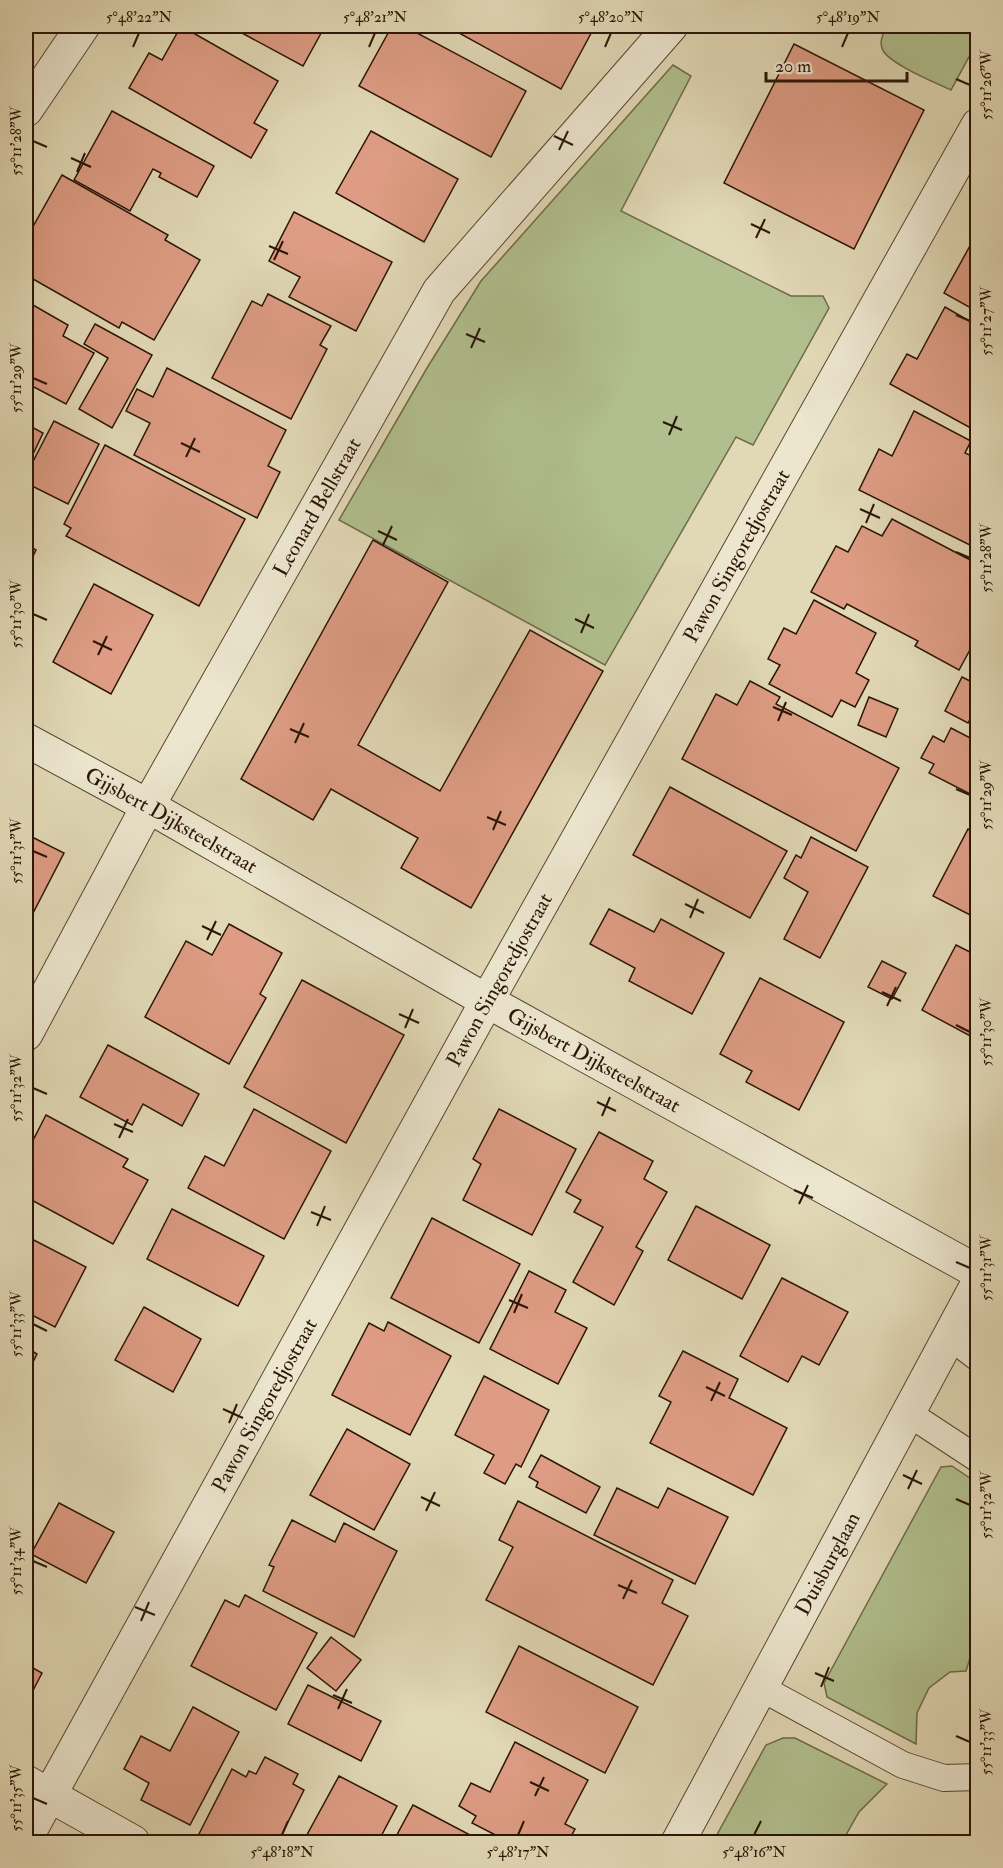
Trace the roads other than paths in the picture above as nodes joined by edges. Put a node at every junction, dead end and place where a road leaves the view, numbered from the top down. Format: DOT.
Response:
graph roads {
  1 [pos="83,26"];
  2 [pos="671,26"];
  3 [pos="26,110"];
  4 [pos="978,125"];
  5 [pos="26,740"];
  6 [pos="148,806"];
  7 [pos="487,1001"];
  8 [pos="26,1034"];
  9 [pos="978,1272"];
  10 [pos="978,1283"];
  11 [pos="949,1336"];
  12 [pos="978,1358"];
  13 [pos="908,1413"];
  14 [pos="978,1459"];
  15 [pos="761,1688"];
  16 [pos="978,1777"];
  17 [pos="38,1789"];
  18 [pos="26,1838"];
  19 [pos="133,1842"];
  20 [pos="678,1842"];
  1 -- 3 [label="street"];
  2 -- 6 [label="street, Leonard Bellstraat"];
  4 -- 7 [label="street, Pawon Singoredjostraat"];
  5 -- 6 [label="street, Gijsbert Dijksteelstraat"];
  6 -- 7 [label="street, Gijsbert Dijksteelstraat"];
  6 -- 8 [label="street, Leonard Bellstraat"];
  7 -- 9 [label="street, Gijsbert Dijksteelstraat"];
  7 -- 17 [label="street, Pawon Singoredjostraat"];
  10 -- 11 [label="street, Duisburglaan"];
  11 -- 12 [label="lane"];
  11 -- 13 [label="street, Duisburglaan"];
  13 -- 14 [label="lane"];
  13 -- 15 [label="street, Duisburglaan"];
  15 -- 16 [label="lane"];
  15 -- 20 [label="street, Duisburglaan"];
  17 -- 18 [label="street, Pawon Singoredjostraat"];
  17 -- 19 [label="street"];
}
